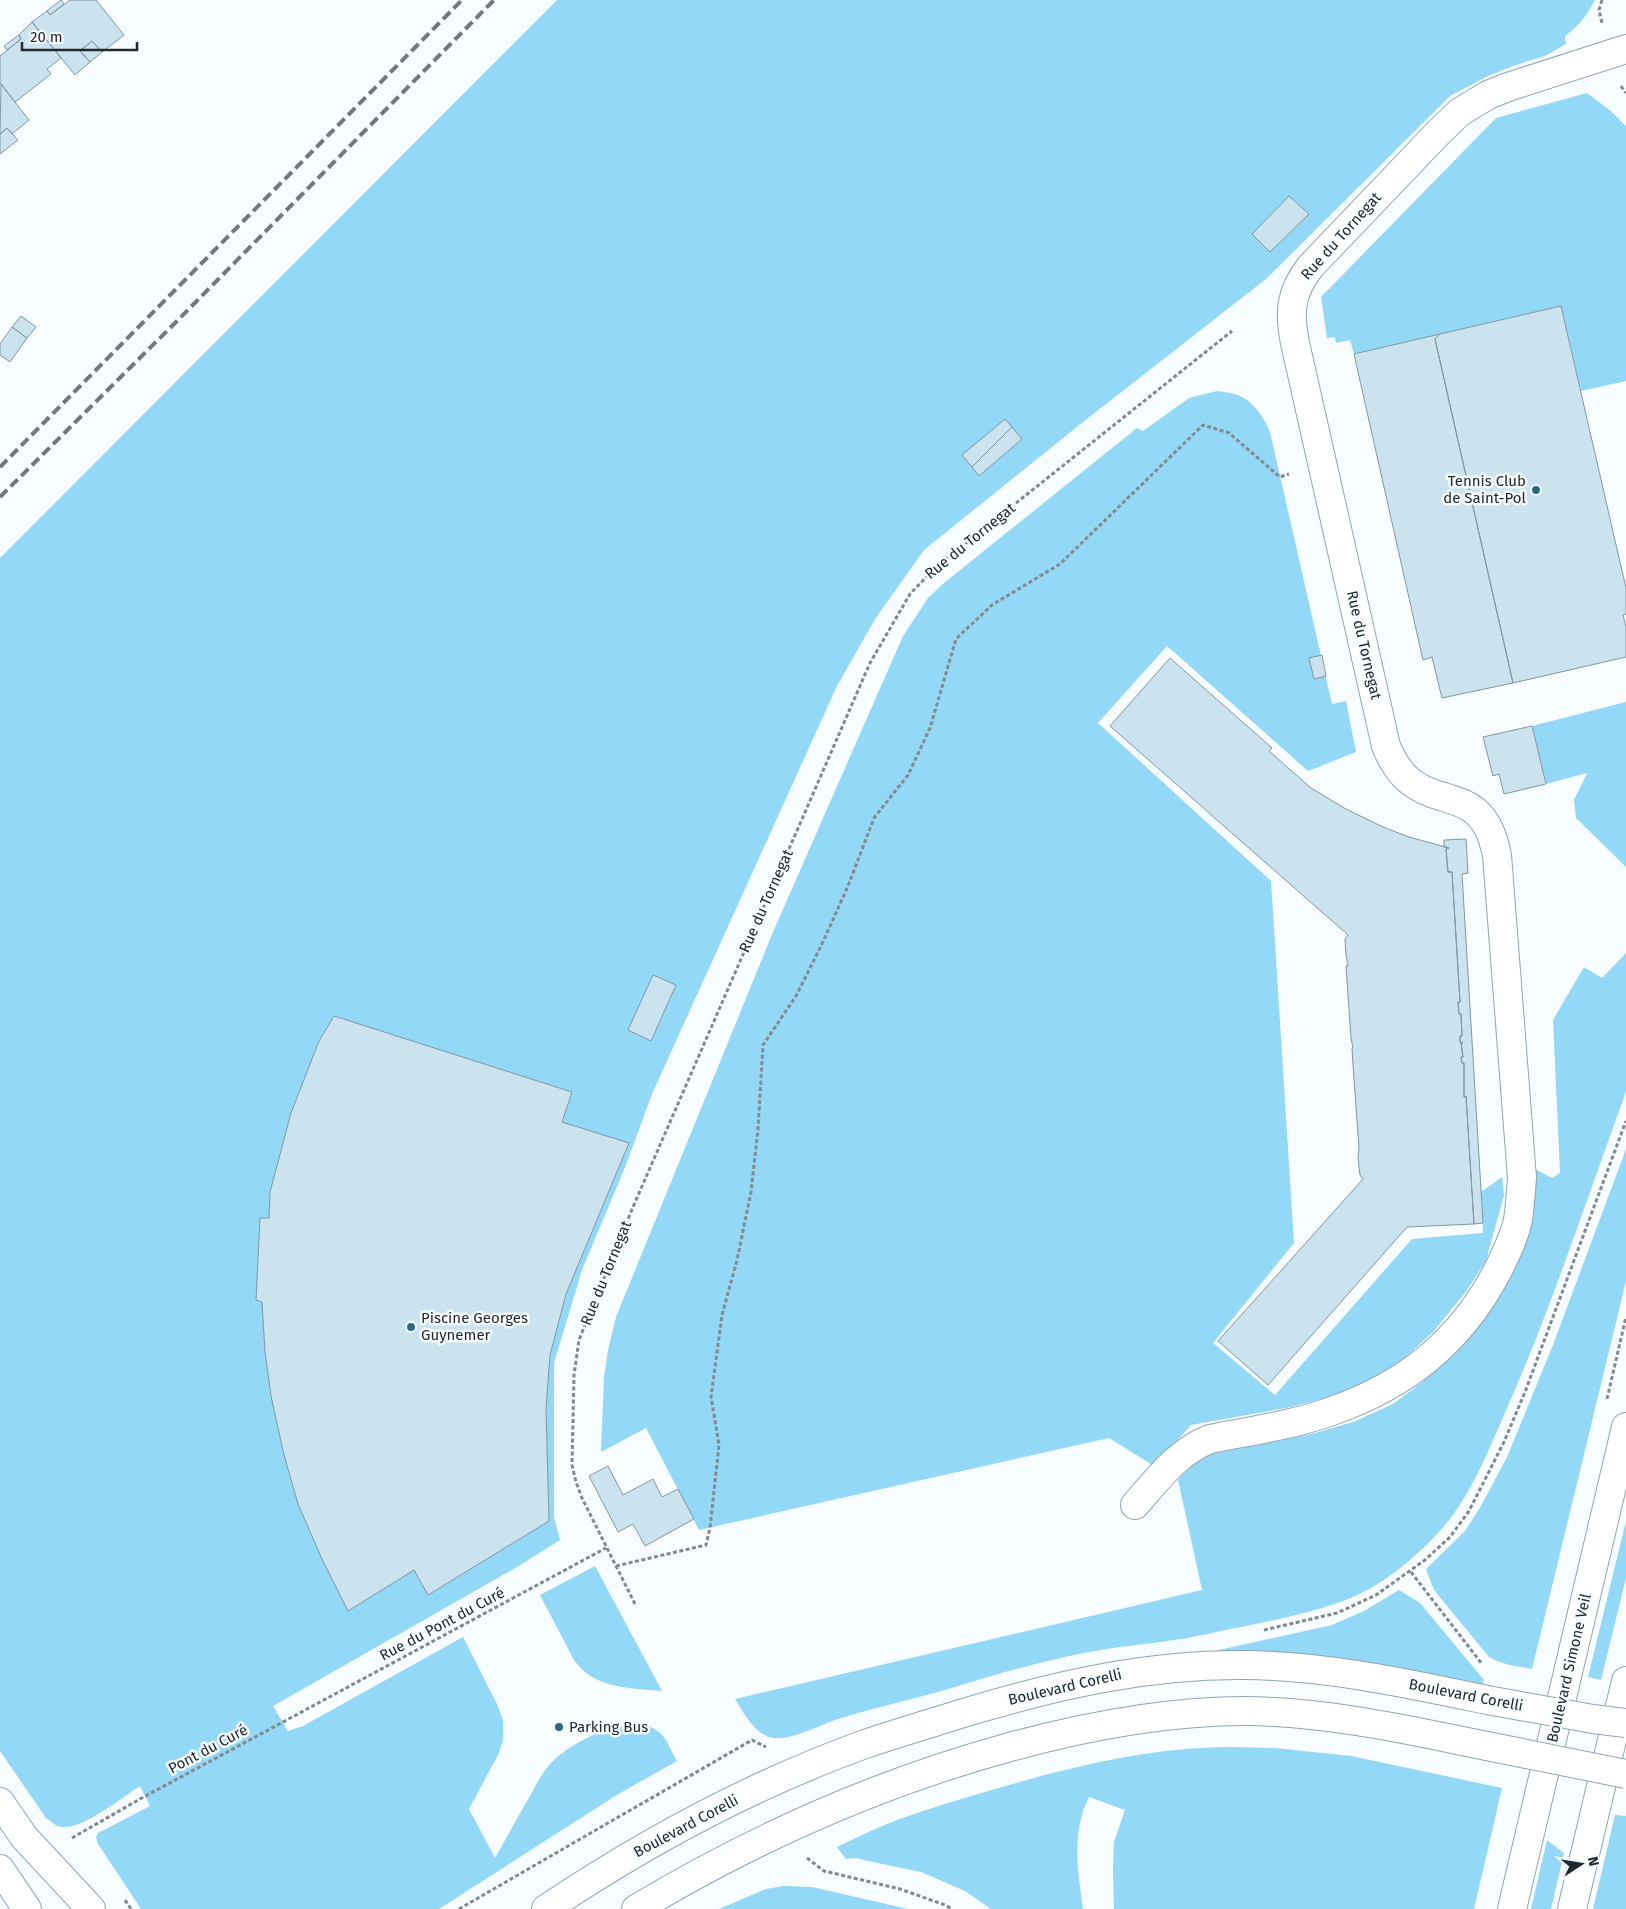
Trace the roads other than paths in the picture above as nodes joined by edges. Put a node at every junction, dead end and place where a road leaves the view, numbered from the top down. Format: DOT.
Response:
graph roads {
  1 [pos="1626,49"];
  2 [pos="1626,1428"];
  3 [pos="1135,1505"];
  4 [pos="1626,1681"];
  5 [pos="1626,1723"];
  6 [pos="1626,1774"];
  7 [pos="0,1802"];
  8 [pos="0,1869"];
  9 [pos="27,1909"];
  10 [pos="91,1909"];
  11 [pos="546,1909"];
  12 [pos="636,1909"];
  13 [pos="1512,1909"];
  14 [pos="1572,1909"];
  1 -- 3 [label="main road, Rue du Tornegat"];
  2 -- 13 [label="main road, Boulevard Simone Veil"];
  4 -- 14 [label="main road"];
  5 -- 11 [label="main road, Boulevard Corelli, bridge"];
  6 -- 12 [label="main road, bridge"];
  7 -- 10 [label="main road"];
  8 -- 9 [label="main road"];
}
